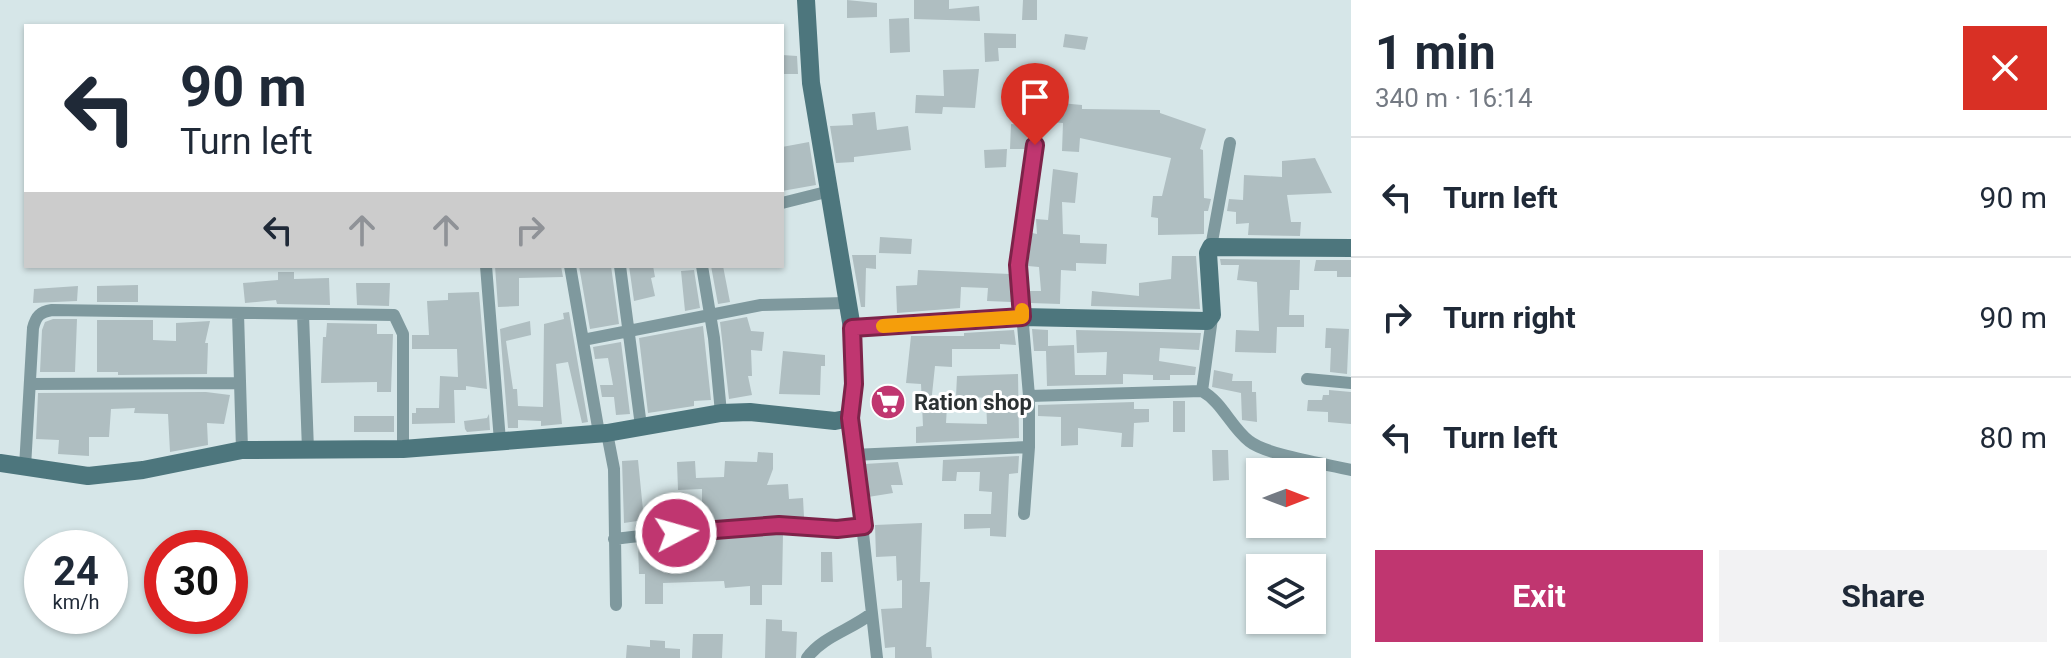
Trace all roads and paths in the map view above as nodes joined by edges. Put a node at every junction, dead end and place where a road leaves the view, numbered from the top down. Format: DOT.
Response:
graph roads {
  1 [pos="806,0"];
  2 [pos="1041,102"];
  3 [pos="1230,143"];
  4 [pos="830,191"];
  5 [pos="784,202"];
  6 [pos="1211,247"];
  7 [pos="1351,248"];
  8 [pos="486,268"];
  9 [pos="570,268"];
  10 [pos="620,268"];
  11 [pos="702,268"];
  12 [pos="846,303"];
  13 [pos="238,313"];
  14 [pos="303,314"];
  15 [pos="711,315"];
  16 [pos="1022,317"];
  17 [pos="1212,318"];
  18 [pos="852,328"];
  19 [pos="630,333"];
  20 [pos="583,340"];
  21 [pos="1307,379"];
  22 [pos="240,383"];
  23 [pos="1351,383"];
  24 [pos="30,384"];
  25 [pos="1202,391"];
  26 [pos="1029,396"];
  27 [pos="721,413"];
  28 [pos="850,418"];
  29 [pos="641,426"];
  30 [pos="606,438"];
  31 [pos="500,441"];
  32 [pos="1029,447"];
  33 [pos="403,449"];
  34 [pos="242,450"];
  35 [pos="308,450"];
  36 [pos="853,455"];
  37 [pos="0,463"];
  38 [pos="25,467"];
  39 [pos="1351,470"];
  40 [pos="1024,514"];
  41 [pos="859,526"];
  42 [pos="614,539"];
  43 [pos="616,605"];
  44 [pos="872,613"];
  45 [pos="807,658"];
  46 [pos="877,658"];
  1 -- 4 [label="street"];
  2 -- 16 [label="street"];
  3 -- 6 [label="street"];
  4 -- 5 [label="street"];
  4 -- 12 [label="street"];
  6 -- 7 [label="street"];
  6 -- 17 [label="street"];
  8 -- 31 [label="street"];
  9 -- 20 [label="street"];
  10 -- 19 [label="street"];
  11 -- 15 [label="street"];
  12 -- 15 [label="street"];
  12 -- 18 [label="street"];
  13 -- 14 [label="street"];
  13 -- 22 [label="street"];
  13 -- 24 [label="street"];
  14 -- 33 [label="street"];
  14 -- 35 [label="street"];
  15 -- 19 [label="street"];
  15 -- 27 [label="street"];
  16 -- 17 [label="street"];
  16 -- 18 [label="street"];
  16 -- 26 [label="street"];
  17 -- 25 [label="street"];
  18 -- 28 [label="street"];
  19 -- 20 [label="street"];
  19 -- 29 [label="street"];
  20 -- 30 [label="street"];
  21 -- 23 [label="street"];
  22 -- 24 [label="street"];
  22 -- 34 [label="street"];
  24 -- 38 [label="street"];
  25 -- 26 [label="street"];
  25 -- 39 [label="street"];
  26 -- 32 [label="street"];
  27 -- 28 [label="street"];
  27 -- 29 [label="street"];
  28 -- 36 [label="street"];
  29 -- 30 [label="street"];
  30 -- 31 [label="street"];
  30 -- 42 [label="street"];
  31 -- 33 [label="street"];
  32 -- 36 [label="street"];
  32 -- 40 [label="street"];
  33 -- 35 [label="street"];
  34 -- 35 [label="street"];
  34 -- 38 [label="street"];
  36 -- 41 [label="street"];
  37 -- 38 [label="street"];
  41 -- 42 [label="street"];
  41 -- 44 [label="street"];
  42 -- 43 [label="street"];
  44 -- 45 [label="street"];
  44 -- 46 [label="street"];
}
